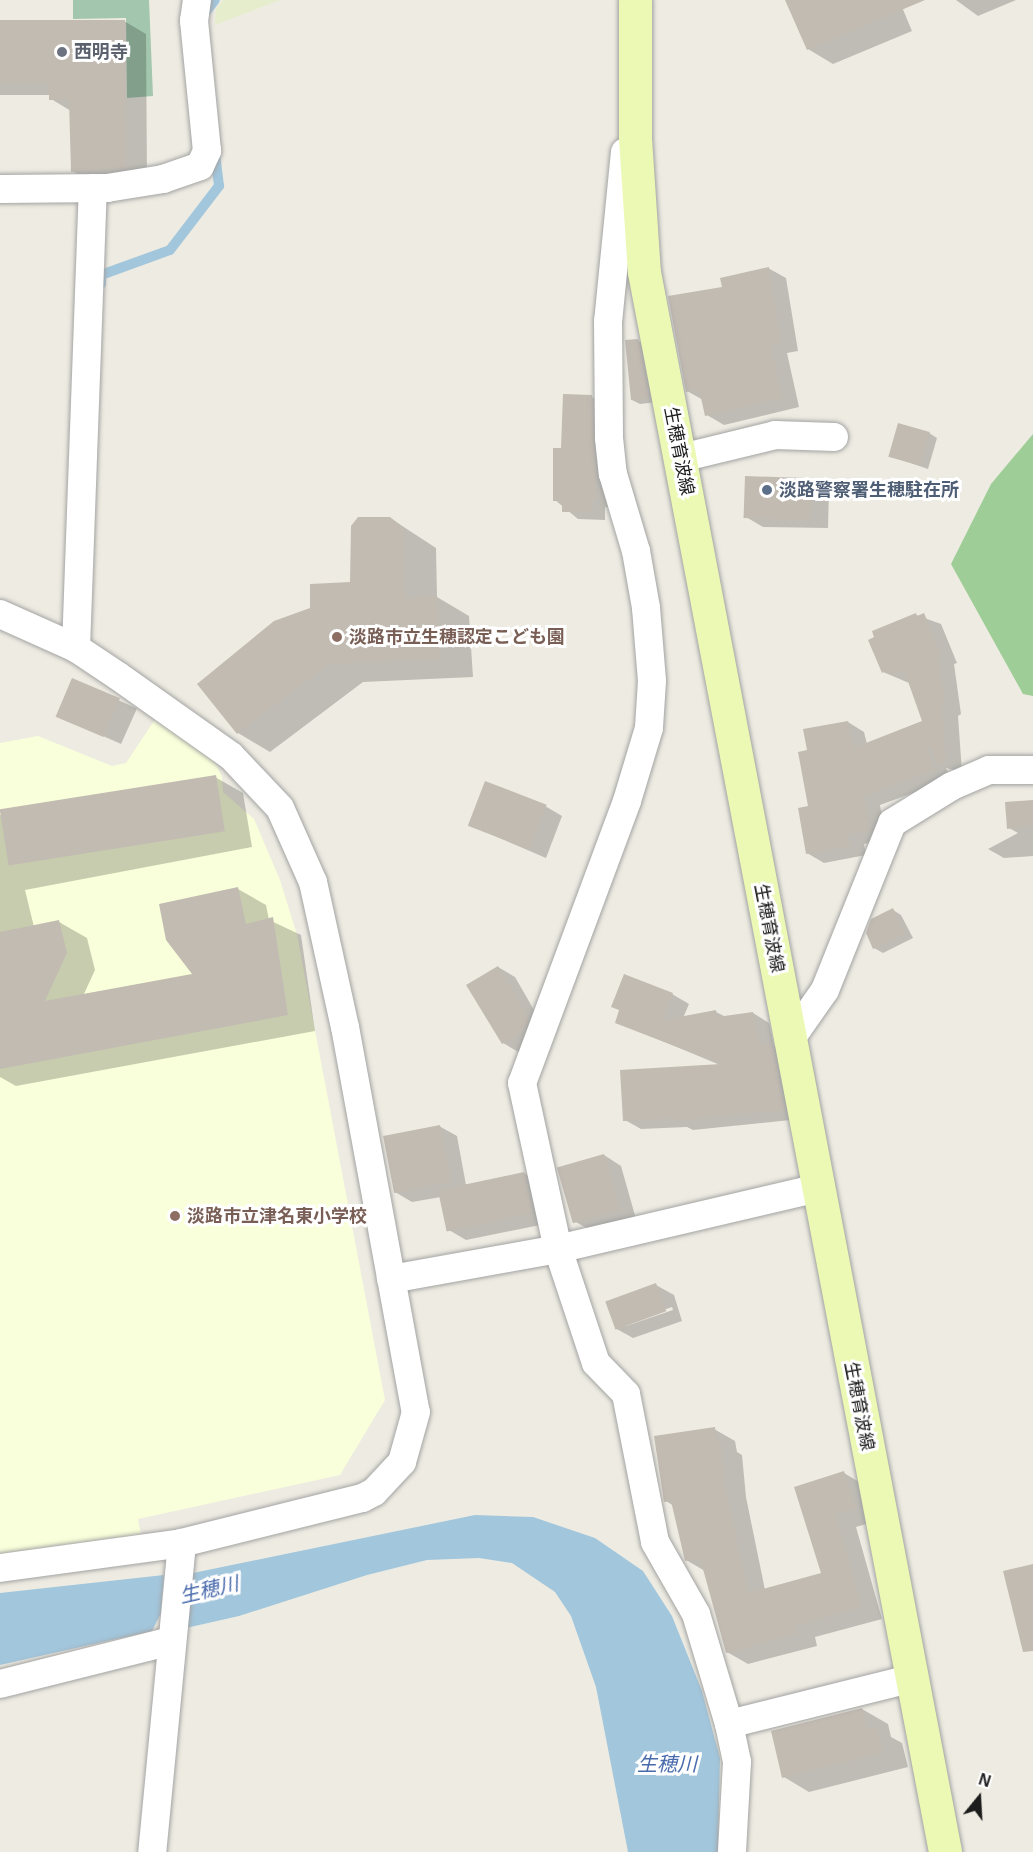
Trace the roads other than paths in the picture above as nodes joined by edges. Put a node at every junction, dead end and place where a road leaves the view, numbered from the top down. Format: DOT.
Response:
graph roads {
  1 [pos="197,0"];
  2 [pos="635,0"];
  3 [pos="636,100"];
  4 [pos="93,188"];
  5 [pos="0,189"];
  6 [pos="834,437"];
  7 [pos="681,458"];
  8 [pos="0,614"];
  9 [pos="76,648"];
  10 [pos="1033,770"];
  11 [pos="790,1040"];
  12 [pos="818,1188"];
  13 [pos="558,1249"];
  14 [pos="391,1279"];
  15 [pos="182,1555"];
  16 [pos="0,1568"];
  17 [pos="171,1638"];
  18 [pos="910,1679"];
  19 [pos="0,1684"];
  20 [pos="729,1724"];
  21 [pos="152,1852"];
  22 [pos="732,1852"];
  23 [pos="945,1852"];
  1 -- 4 [label="street"];
  2 -- 3 [label="main road, 生穂育波線"];
  3 -- 7 [label="main road, 生穂育波線"];
  3 -- 13 [label="street"];
  4 -- 5 [label="street"];
  4 -- 9 [label="street"];
  6 -- 7 [label="street"];
  7 -- 11 [label="main road, 生穂育波線"];
  8 -- 9 [label="street"];
  9 -- 14 [label="street"];
  10 -- 11 [label="street"];
  11 -- 12 [label="main road, 生穂育波線"];
  12 -- 13 [label="street"];
  12 -- 18 [label="main road, 生穂育波線"];
  13 -- 14 [label="street"];
  13 -- 20 [label="street"];
  14 -- 15 [label="street"];
  15 -- 16 [label="street"];
  15 -- 17 [label="street"];
  17 -- 19 [label="street"];
  17 -- 21 [label="street"];
  18 -- 20 [label="street"];
  18 -- 23 [label="main road, 生穂育波線"];
  20 -- 22 [label="street"];
}
